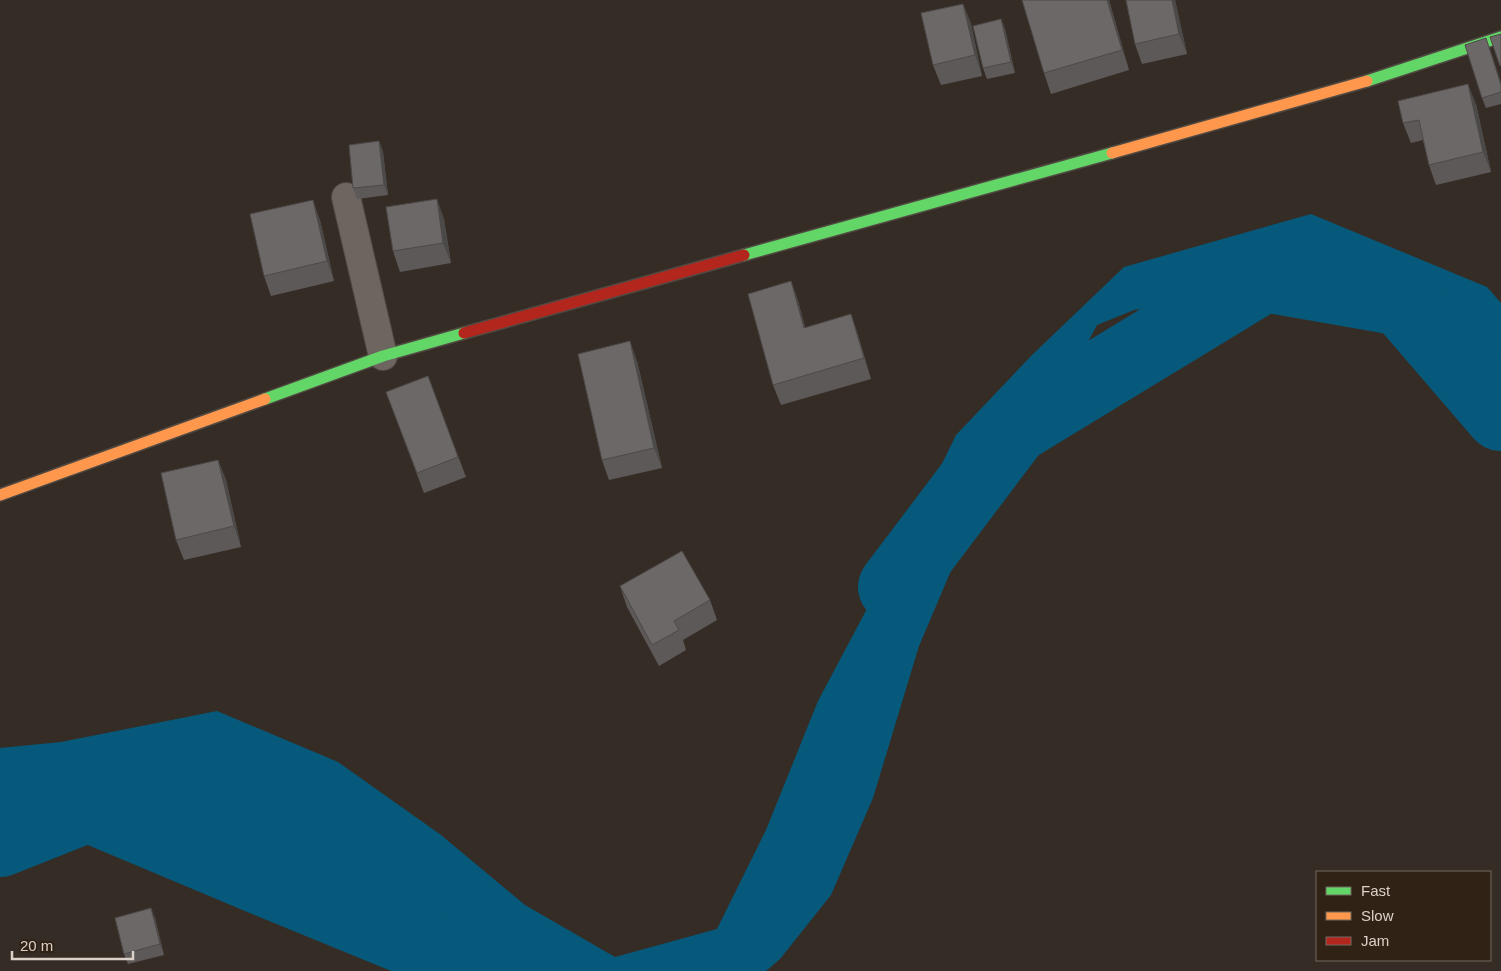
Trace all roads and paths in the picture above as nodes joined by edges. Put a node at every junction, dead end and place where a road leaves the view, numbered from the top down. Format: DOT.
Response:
graph roads {
  1 [pos="1501,37"];
  2 [pos="346,197"];
  3 [pos="383,356"];
  4 [pos="0,495"];
  1 -- 3 [label="street"];
  2 -- 3 [label="street"];
  3 -- 4 [label="street"];
}
